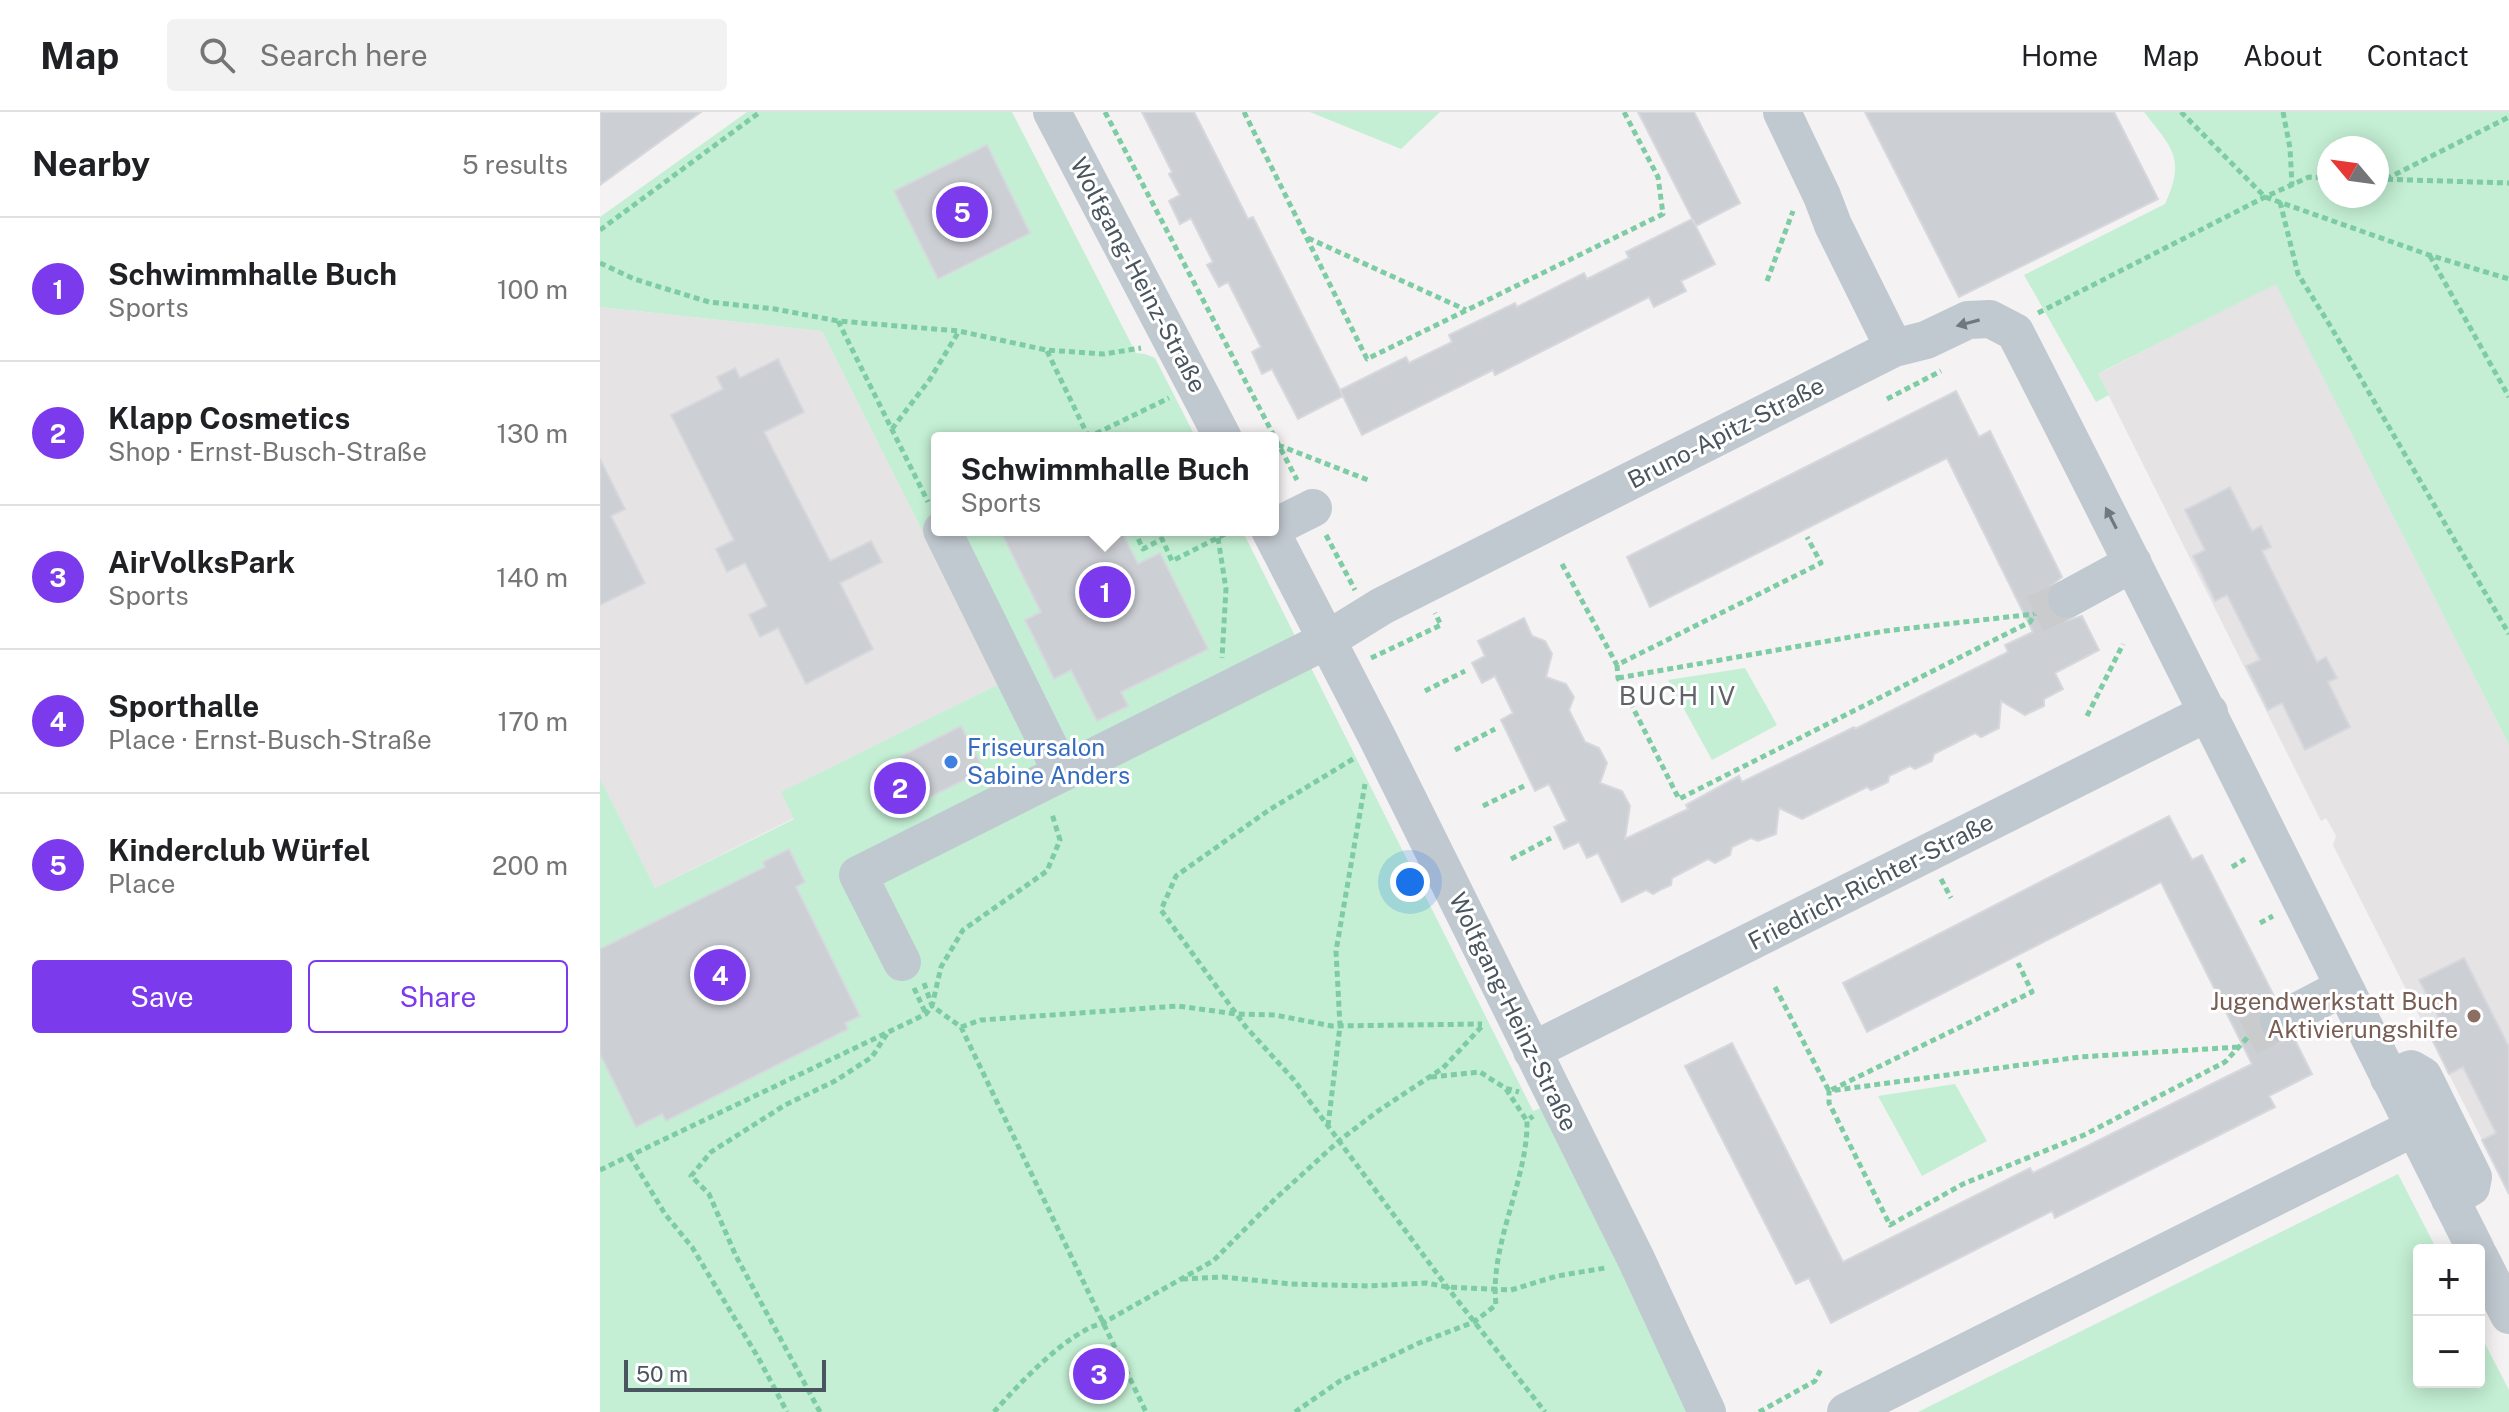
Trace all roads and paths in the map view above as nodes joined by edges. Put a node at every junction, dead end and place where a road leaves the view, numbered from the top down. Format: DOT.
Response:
graph roads {
  1 [pos="760,112"];
  2 [pos="1052,112"];
  3 [pos="1105,112"];
  4 [pos="1244,112"];
  5 [pos="1624,112"];
  6 [pos="1782,112"];
  7 [pos="2181,112"];
  8 [pos="2283,112"];
  9 [pos="2509,117"];
  10 [pos="2317,177"];
  11 [pos="2389,177"];
  12 [pos="2389,179"];
  13 [pos="2509,183"];
  14 [pos="2292,185"];
  15 [pos="2265,197"];
  16 [pos="2280,202"];
  17 [pos="1793,210"];
  18 [pos="600,230"];
  19 [pos="1307,238"];
  20 [pos="2429,255"];
  21 [pos="600,263"];
  22 [pos="2509,279"];
  23 [pos="1767,281"];
  24 [pos="2042,310"];
  25 [pos="1466,311"];
  26 [pos="838,321"];
  27 [pos="959,331"];
  28 [pos="1153,346"];
  29 [pos="1894,348"];
  30 [pos="1046,350"];
  31 [pos="1949,367"];
  32 [pos="1195,384"];
  33 [pos="2509,397"];
  34 [pos="1887,399"];
  35 [pos="892,429"];
  36 [pos="1085,432"];
  37 [pos="1100,432"];
  38 [pos="1220,432"];
  39 [pos="1270,432"];
  40 [pos="1279,446"];
  41 [pos="1279,448"];
  42 [pos="1368,480"];
  43 [pos="931,508"];
  44 [pos="1313,508"];
  45 [pos="1279,525"];
  46 [pos="945,536"];
  47 [pos="1137,536"];
  48 [pos="1222,536"];
  49 [pos="1275,536"];
  50 [pos="1807,537"];
  51 [pos="1218,538"];
  52 [pos="1562,564"];
  53 [pos="2138,572"];
  54 [pos="2067,599"];
  55 [pos="1367,613"];
  56 [pos="2509,634"];
  57 [pos="1327,640"];
  58 [pos="2123,644"];
  59 [pos="1617,665"];
  60 [pos="1222,667"];
  61 [pos="1465,671"];
  62 [pos="1618,678"];
  63 [pos="1425,691"];
  64 [pos="2087,716"];
  65 [pos="2215,726"];
  66 [pos="1495,729"];
  67 [pos="1377,737"];
  68 [pos="1455,750"];
  69 [pos="1062,773"];
  70 [pos="1524,786"];
  71 [pos="1483,806"];
  72 [pos="1551,838"];
  73 [pos="1511,859"];
  74 [pos="902,962"];
  75 [pos="2018,963"];
  76 [pos="1775,987"];
  77 [pos="2344,987"];
  78 [pos="932,1006"];
  79 [pos="1236,1014"];
  80 [pos="1340,1026"];
  81 [pos="961,1027"];
  82 [pos="2264,1029"];
  83 [pos="889,1032"];
  84 [pos="2238,1047"];
  85 [pos="1532,1051"];
  86 [pos="1430,1077"];
  87 [pos="2389,1078"];
  88 [pos="1505,1088"];
  89 [pos="1829,1091"];
  90 [pos="1541,1108"];
  91 [pos="1328,1126"];
  92 [pos="2413,1128"];
  93 [pos="1340,1140"];
  94 [pos="630,1156"];
  95 [pos="600,1170"];
  96 [pos="2450,1199"];
  97 [pos="2473,1244"];
  98 [pos="1636,1259"];
  99 [pos="2485,1268"];
  100 [pos="1181,1279"];
  101 [pos="1447,1287"];
  102 [pos="1494,1289"];
  103 [pos="2509,1315"];
  104 [pos="1474,1322"];
  105 [pos="1103,1323"];
  106 [pos="1821,1369"];
  107 [pos="787,1412"];
  108 [pos="820,1412"];
  109 [pos="994,1412"];
  110 [pos="1146,1412"];
  111 [pos="1295,1412"];
  112 [pos="1545,1412"];
  113 [pos="1707,1412"];
  114 [pos="1759,1412"];
  115 [pos="1846,1412"];
  1 -- 18 [label="path"];
  2 -- 32 [label="street, Wolfgang-Heinz-Straße"];
  3 -- 39 [label="path"];
  4 -- 19 [label="path"];
  5 -- 25 [label="path"];
  6 -- 29 [label="street"];
  7 -- 15 [label="path"];
  8 -- 14 [label="path"];
  9 -- 11 [label="path"];
  10 -- 14 [label="path"];
  12 -- 13 [label="path"];
  14 -- 15 [label="path"];
  15 -- 16 [label="path"];
  15 -- 24 [label="path"];
  16 -- 20 [label="path"];
  16 -- 56 [label="path"];
  17 -- 23 [label="path"];
  19 -- 25 [label="path"];
  19 -- 25 [label="path"];
  20 -- 22 [label="path"];
  20 -- 33 [label="path"];
  21 -- 26 [label="path"];
  26 -- 27 [label="path"];
  26 -- 35 [label="path"];
  27 -- 30 [label="path"];
  27 -- 35 [label="path"];
  28 -- 30 [label="path"];
  53 -- 29 [label="street, one-way"];
  29 -- 55 [label="street, Bruno-Apitz-Straße"];
  30 -- 36 [label="path"];
  31 -- 34 [label="path"];
  32 -- 37 [label="path"];
  32 -- 38 [label="street, Wolfgang-Heinz-Straße"];
  35 -- 43 [label="path"];
  40 -- 42 [label="path"];
  41 -- 44 [label="path"];
  44 -- 45 [label="street"];
  44 -- 55 [label="path"];
  46 -- 69 [label="street"];
  47 -- 51 [label="path"];
  48 -- 51 [label="path"];
  49 -- 57 [label="street, Wolfgang-Heinz-Straße"];
  50 -- 59 [label="path"];
  51 -- 60 [label="path"];
  52 -- 59 [label="path"];
  53 -- 54 [label="street"];
  53 -- 65 [label="street"];
  55 -- 57 [label="street, Bruno-Apitz-Straße"];
  57 -- 67 [label="street, Wolfgang-Heinz-Straße"];
  57 -- 69 [label="street, Bruno-Apitz-Straße"];
  58 -- 64 [label="path"];
  59 -- 62 [label="path"];
  61 -- 63 [label="path"];
  62 -- 62 [label="path"];
  65 -- 77 [label="street"];
  65 -- 85 [label="street, Friedrich-Richter-Straße"];
  66 -- 68 [label="path"];
  67 -- 79 [label="path"];
  67 -- 80 [label="path"];
  67 -- 85 [label="street, Wolfgang-Heinz-Straße"];
  69 -- 74 [label="street, Bruno-Apitz-Straße"];
  69 -- 78 [label="path"];
  70 -- 71 [label="path"];
  72 -- 73 [label="path"];
  75 -- 89 [label="path"];
  76 -- 89 [label="path"];
  77 -- 82 [label="street"];
  77 -- 87 [label="street"];
  78 -- 81 [label="path"];
  78 -- 83 [label="path"];
  79 -- 80 [label="path"];
  79 -- 81 [label="path"];
  79 -- 91 [label="path"];
  80 -- 86 [label="path"];
  80 -- 91 [label="path"];
  81 -- 105 [label="path"];
  82 -- 84 [label="path"];
  83 -- 94 [label="path"];
  83 -- 108 [label="path"];
  84 -- 89 [label="path"];
  84 -- 89 [label="path"];
  85 -- 90 [label="street, Wolfgang-Heinz-Straße"];
  86 -- 88 [label="path"];
  86 -- 93 [label="path"];
  87 -- 92 [label="street"];
  87 -- 96 [label="street"];
  88 -- 90 [label="path"];
  88 -- 90 [label="path"];
  90 -- 98 [label="street, Wolfgang-Heinz-Straße"];
  90 -- 102 [label="path"];
  91 -- 93 [label="path"];
  92 -- 96 [label="street"];
  92 -- 115 [label="street"];
  93 -- 100 [label="path"];
  93 -- 101 [label="path"];
  94 -- 95 [label="path"];
  94 -- 107 [label="path"];
  96 -- 97 [label="street"];
  98 -- 102 [label="path"];
  98 -- 113 [label="street, Wolfgang-Heinz-Straße"];
  99 -- 103 [label="street"];
  100 -- 101 [label="path"];
  100 -- 105 [label="path"];
  101 -- 102 [label="path"];
  101 -- 104 [label="path"];
  102 -- 104 [label="path"];
  104 -- 111 [label="path"];
  104 -- 112 [label="path"];
  105 -- 109 [label="path"];
  105 -- 110 [label="path"];
  106 -- 114 [label="path"];
}
